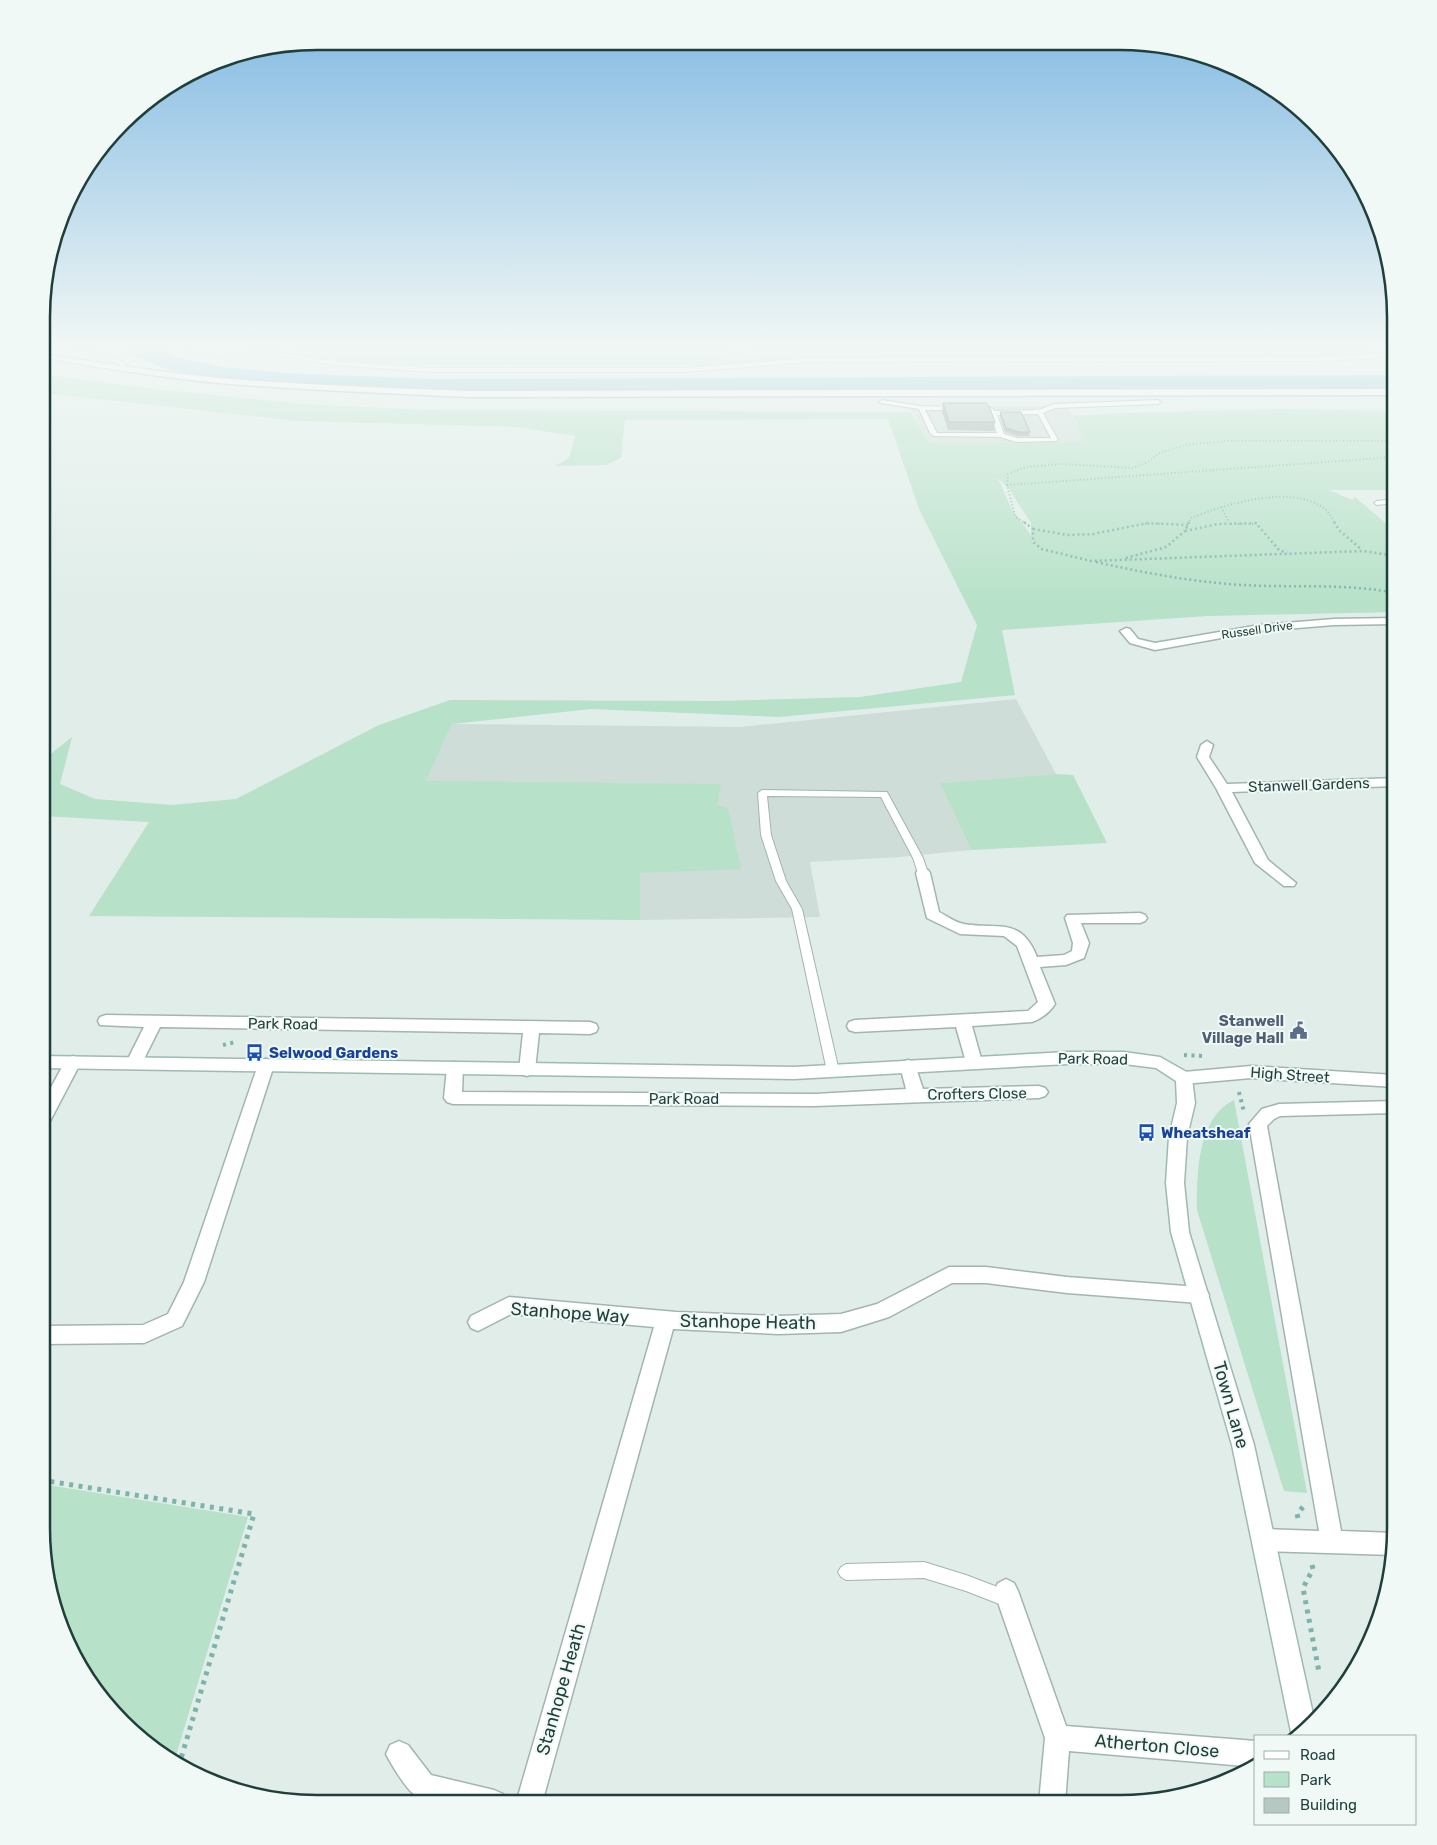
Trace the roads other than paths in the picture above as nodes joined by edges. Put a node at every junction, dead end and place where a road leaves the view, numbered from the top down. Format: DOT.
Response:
graph roads {
  1 [pos="1001,435"];
  2 [pos="1052,435"];
  3 [pos="1387,502"];
  4 [pos="1377,503"];
  5 [pos="1387,621"];
  6 [pos="1126,631"];
  7 [pos="1207,745"];
  8 [pos="1387,782"];
  9 [pos="1223,788"];
  10 [pos="923,873"];
  11 [pos="1289,882"];
  12 [pos="1140,918"];
  13 [pos="1030,962"];
  14 [pos="106,1021"];
  15 [pos="963,1021"];
  16 [pos="155,1022"];
  17 [pos="855,1026"];
  18 [pos="532,1027"];
  19 [pos="590,1028"];
  20 [pos="50,1062"];
  21 [pos="73,1062"];
  22 [pos="974,1062"];
  23 [pos="134,1064"];
  24 [pos="266,1065"];
  25 [pos="908,1066"];
  26 [pos="455,1068"];
  27 [pos="527,1070"];
  28 [pos="833,1071"];
  29 [pos="1184,1078"];
  30 [pos="1387,1081"];
  31 [pos="1039,1092"];
  32 [pos="50,1093"];
  33 [pos="916,1095"];
  34 [pos="1387,1107"];
  35 [pos="1199,1295"];
  36 [pos="666,1320"];
  37 [pos="478,1322"];
  38 [pos="50,1335"];
  39 [pos="1264,1540"];
  40 [pos="1332,1543"];
  41 [pos="1386,1544"];
  42 [pos="846,1572"];
  43 [pos="1008,1596"];
  44 [pos="1302,1723"];
  45 [pos="1058,1738"];
  46 [pos="400,1754"];
  47 [pos="1254,1754"];
  48 [pos="460,1795"];
  49 [pos="531,1795"];
  50 [pos="1053,1795"];
  1 -- 2 [label="lane"];
  3 -- 4 [label="lane"];
  5 -- 6 [label="street, Russell Drive"];
  7 -- 9 [label="street, Stanwell Gardens"];
  8 -- 9 [label="street, Stanwell Gardens"];
  9 -- 11 [label="street, Stanwell Gardens"];
  10 -- 13 [label="street"];
  10 -- 28 [label="lane"];
  12 -- 13 [label="street"];
  13 -- 15 [label="street"];
  14 -- 16 [label="street, Park Road"];
  15 -- 17 [label="street"];
  15 -- 22 [label="street"];
  16 -- 18 [label="street, Park Road"];
  16 -- 23 [label="street"];
  18 -- 19 [label="street, Park Road"];
  18 -- 27 [label="street"];
  20 -- 21 [label="street, Park Road"];
  21 -- 23 [label="street, Park Road"];
  21 -- 32 [label="street"];
  22 -- 25 [label="street, Park Road"];
  22 -- 29 [label="street, Park Road"];
  23 -- 24 [label="street, Park Road"];
  24 -- 26 [label="street, Park Road"];
  24 -- 38 [label="street"];
  25 -- 28 [label="street, Park Road"];
  25 -- 33 [label="street"];
  26 -- 27 [label="street, Park Road"];
  26 -- 33 [label="street, Park Road"];
  27 -- 28 [label="street, Park Road"];
  29 -- 30 [label="street, High Street"];
  29 -- 35 [label="street, Town Lane"];
  31 -- 33 [label="street, Crofters Close"];
  34 -- 40 [label="street"];
  35 -- 36 [label="street, Stanhope Heath"];
  35 -- 39 [label="street, Town Lane"];
  36 -- 37 [label="street, Stanhope Way"];
  36 -- 49 [label="street, Stanhope Heath"];
  39 -- 40 [label="street"];
  39 -- 44 [label="street, Town Lane"];
  40 -- 41 [label="street"];
  42 -- 43 [label="lane"];
  43 -- 45 [label="street"];
  45 -- 47 [label="street, Atherton Close"];
  45 -- 50 [label="street"];
  46 -- 48 [label="street"];
}
